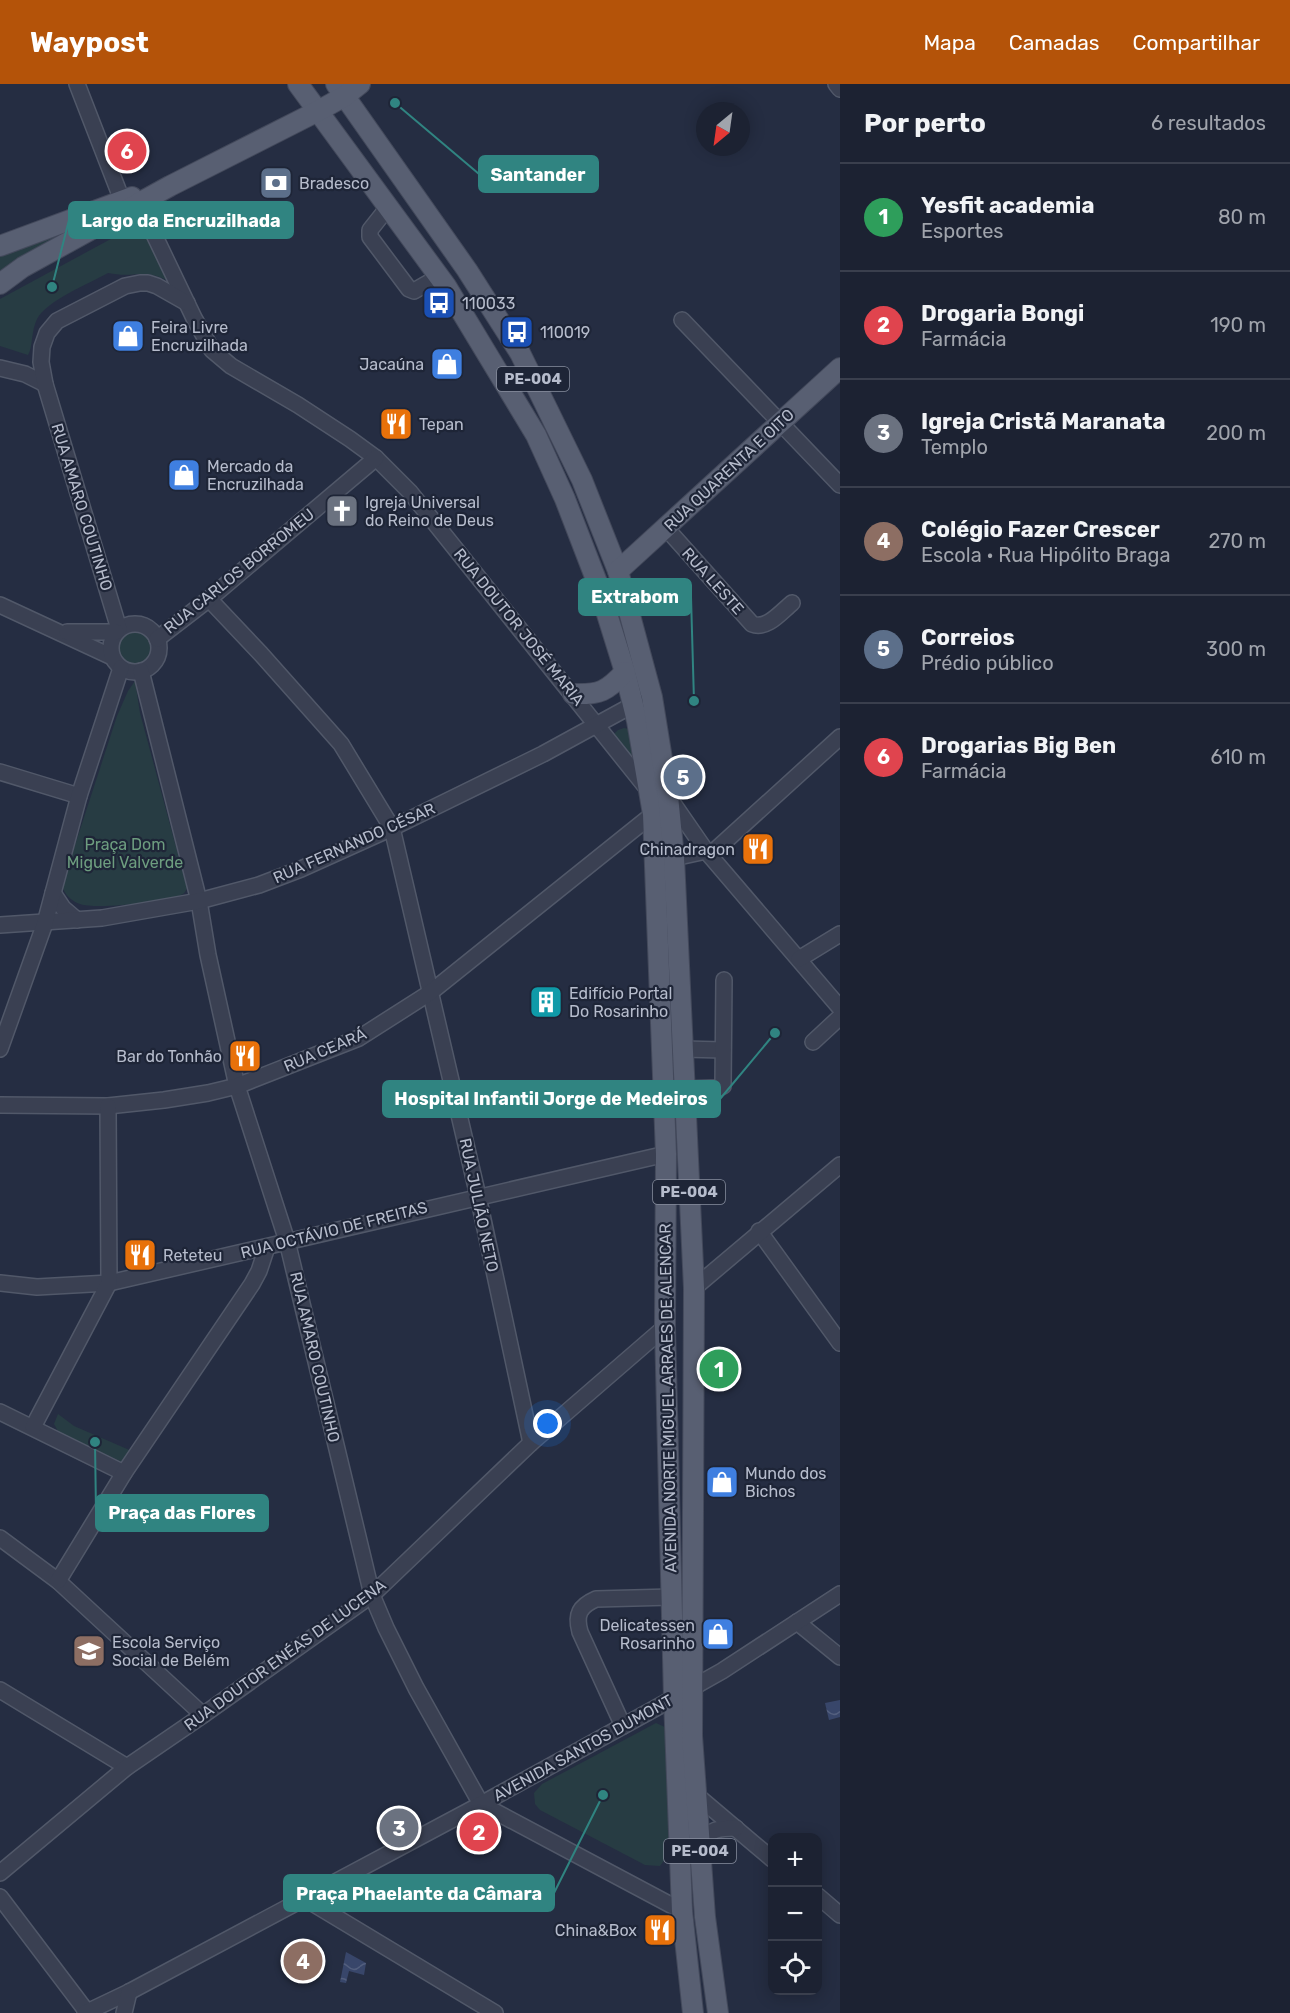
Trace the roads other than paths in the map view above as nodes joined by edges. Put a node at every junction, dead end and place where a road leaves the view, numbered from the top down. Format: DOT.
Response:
graph roads {
  1 [pos="77,84"];
  2 [pos="298,84"];
  3 [pos="836,84"];
  4 [pos="347,88"];
  5 [pos="840,89"];
  6 [pos="318,111"];
  7 [pos="130,201"];
  8 [pos="389,206"];
  9 [pos="0,246"];
  10 [pos="440,276"];
  11 [pos="0,284"];
  12 [pos="187,303"];
  13 [pos="682,320"];
  14 [pos="0,368"];
  15 [pos="840,368"];
  16 [pos="45,384"];
  17 [pos="781,423"];
  18 [pos="376,458"];
  19 [pos="840,485"];
  20 [pos="666,528"];
  21 [pos="618,571"];
  22 [pos="209,599"];
  23 [pos="792,603"];
  24 [pos="0,605"];
  25 [pos="118,631"];
  26 [pos="61,632"];
  27 [pos="158,639"];
  28 [pos="117,662"];
  29 [pos="141,671"];
  30 [pos="625,672"];
  31 [pos="573,694"];
  32 [pos="642,700"];
  33 [pos="596,724"];
  34 [pos="840,737"];
  35 [pos="0,772"];
  36 [pos="659,794"];
  37 [pos="79,796"];
  38 [pos="653,814"];
  39 [pos="392,828"];
  40 [pos="708,853"];
  41 [pos="674,858"];
  42 [pos="53,893"];
  43 [pos="199,901"];
  44 [pos="77,920"];
  45 [pos="45,923"];
  46 [pos="0,925"];
  47 [pos="840,934"];
  48 [pos="799,959"];
  49 [pos="724,980"];
  50 [pos="431,992"];
  51 [pos="840,1008"];
  52 [pos="840,1017"];
  53 [pos="813,1042"];
  54 [pos="0,1049"];
  55 [pos="683,1049"];
  56 [pos="723,1050"];
  57 [pos="237,1086"];
  58 [pos="684,1089"];
  59 [pos="0,1105"];
  60 [pos="108,1106"];
  61 [pos="666,1154"];
  62 [pos="840,1165"];
  63 [pos="478,1196"];
  64 [pos="759,1231"];
  65 [pos="287,1240"];
  66 [pos="267,1247"];
  67 [pos="109,1282"];
  68 [pos="0,1283"];
  69 [pos="694,1288"];
  70 [pos="665,1327"];
  71 [pos="840,1343"];
  72 [pos="0,1412"];
  73 [pos="33,1427"];
  74 [pos="531,1443"];
  75 [pos="124,1473"];
  76 [pos="0,1538"];
  77 [pos="58,1581"];
  78 [pos="840,1593"];
  79 [pos="372,1595"];
  80 [pos="672,1597"];
  81 [pos="797,1622"];
  82 [pos="840,1657"];
  83 [pos="692,1688"];
  84 [pos="0,1690"];
  85 [pos="674,1698"];
  86 [pos="203,1715"];
  87 [pos="623,1726"];
  88 [pos="127,1767"];
  89 [pos="695,1794"];
  90 [pos="481,1804"];
  91 [pos="736,1828"];
  92 [pos="699,1842"];
  93 [pos="768,1856"];
  94 [pos="0,1873"];
  95 [pos="0,1897"];
  96 [pos="304,1898"];
  97 [pos="822,1899"];
  98 [pos="681,1911"];
  99 [pos="840,1914"];
  100 [pos="129,1992"];
  101 [pos="86,2012"];
  102 [pos="124,2013"];
  103 [pos="495,2013"];
  104 [pos="693,2013"];
  105 [pos="718,2013"];
  1 -- 7 [label="street"];
  2 -- 6 [label="main road, AVENIDA NORTE MIGUEL ARRAES DE ALENCAR / PE-004"];
  3 -- 5 [label="street"];
  4 -- 6 [label="main road"];
  4 -- 21 [label="main road, AVENIDA NORTE MIGUEL ARRAES DE ALENCAR / PE-004"];
  6 -- 7 [label="main road"];
  6 -- 8 [label="main road, AVENIDA NORTE MIGUEL ARRAES DE ALENCAR / PE-004"];
  7 -- 9 [label="main road"];
  7 -- 11 [label="main road"];
  7 -- 12 [label="street"];
  8 -- 10 [label="main road, AVENIDA NORTE MIGUEL ARRAES DE ALENCAR / PE-004"];
  8 -- 10 [label="street"];
  10 -- 30 [label="main road, AVENIDA NORTE MIGUEL ARRAES DE ALENCAR / PE-004"];
  12 -- 16 [label="street, RUA AMARO COUTINHO"];
  12 -- 18 [label="street, RUA DOUTOR JOSÉ MARIA"];
  13 -- 17 [label="street"];
  14 -- 16 [label="street"];
  15 -- 17 [label="main road, RUA QUARENTA E OITO"];
  16 -- 25 [label="street, RUA AMARO COUTINHO"];
  17 -- 19 [label="street"];
  17 -- 20 [label="main road, RUA QUARENTA E OITO"];
  18 -- 22 [label="street, RUA CARLOS BORROMEU"];
  18 -- 31 [label="street, RUA DOUTOR JOSÉ MARIA"];
  20 -- 21 [label="main road, RUA QUARENTA E OITO"];
  20 -- 23 [label="street, RUA LESTE"];
  21 -- 32 [label="main road, AVENIDA NORTE MIGUEL ARRAES DE ALENCAR / PE-004"];
  22 -- 27 [label="street, RUA CARLOS BORROMEU"];
  22 -- 39 [label="street, RUA JULIÃO NETO"];
  24 -- 26 [label="street"];
  25 -- 26 [label="street"];
  25 -- 27 [label="street"];
  25 -- 28 [label="street"];
  26 -- 28 [label="street"];
  27 -- 29 [label="street"];
  28 -- 29 [label="street"];
  28 -- 37 [label="street"];
  29 -- 43 [label="street, RUA AMARO COUTINHO"];
  30 -- 31 [label="main road"];
  30 -- 32 [label="main road, AVENIDA NORTE MIGUEL ARRAES DE ALENCAR / PE-004"];
  31 -- 33 [label="street, RUA DOUTOR JOSÉ MARIA"];
  32 -- 33 [label="street, RUA FERNANDO CÉSAR"];
  32 -- 36 [label="main road, AVENIDA NORTE MIGUEL ARRAES DE ALENCAR / PE-004"];
  33 -- 36 [label="street, RUA DOUTOR JOSÉ MARIA"];
  33 -- 39 [label="street, RUA FERNANDO CÉSAR"];
  34 -- 40 [label="street"];
  35 -- 37 [label="street"];
  36 -- 38 [label="main road, AVENIDA NORTE MIGUEL ARRAES DE ALENCAR / PE-004"];
  36 -- 40 [label="street, RUA DOUTOR JOSÉ MARIA"];
  36 -- 41 [label="main road, AVENIDA NORTE MIGUEL ARRAES DE ALENCAR / PE-004"];
  37 -- 42 [label="street"];
  38 -- 50 [label="street, RUA CEARÁ"];
  38 -- 61 [label="main road, AVENIDA NORTE MIGUEL ARRAES DE ALENCAR / PE-004"];
  39 -- 43 [label="street, RUA FERNANDO CÉSAR"];
  39 -- 50 [label="street, RUA JULIÃO NETO"];
  40 -- 41 [label="street"];
  40 -- 48 [label="street, RUA DOUTOR JOSÉ MARIA"];
  41 -- 55 [label="main road, AVENIDA NORTE MIGUEL ARRAES DE ALENCAR / PE-004"];
  42 -- 44 [label="street"];
  42 -- 45 [label="street"];
  43 -- 44 [label="street, RUA FERNANDO CÉSAR"];
  43 -- 57 [label="street, RUA AMARO COUTINHO"];
  44 -- 45 [label="street, RUA FERNANDO CÉSAR"];
  45 -- 46 [label="street, RUA FERNANDO CÉSAR"];
  45 -- 54 [label="street"];
  47 -- 48 [label="street"];
  48 -- 51 [label="street, RUA DOUTOR JOSÉ MARIA"];
  49 -- 56 [label="street"];
  50 -- 57 [label="street, RUA CEARÁ"];
  50 -- 63 [label="street, RUA JULIÃO NETO"];
  52 -- 53 [label="street"];
  55 -- 56 [label="street"];
  55 -- 58 [label="main road, AVENIDA NORTE MIGUEL ARRAES DE ALENCAR / PE-004"];
  56 -- 58 [label="street"];
  57 -- 60 [label="street, RUA CEARÁ"];
  57 -- 65 [label="street, RUA AMARO COUTINHO"];
  58 -- 69 [label="main road, AVENIDA NORTE MIGUEL ARRAES DE ALENCAR / PE-004"];
  59 -- 60 [label="street, RUA CEARÁ"];
  60 -- 67 [label="street"];
  61 -- 63 [label="street, RUA OCTÁVIO DE FREITAS"];
  61 -- 70 [label="main road, AVENIDA NORTE MIGUEL ARRAES DE ALENCAR / PE-004"];
  62 -- 64 [label="street"];
  63 -- 65 [label="street, RUA OCTÁVIO DE FREITAS"];
  63 -- 74 [label="street, RUA JULIÃO NETO"];
  64 -- 69 [label="street"];
  64 -- 71 [label="street"];
  65 -- 66 [label="street, RUA OCTÁVIO DE FREITAS"];
  65 -- 79 [label="street, RUA AMARO COUTINHO"];
  66 -- 67 [label="street, RUA OCTÁVIO DE FREITAS"];
  66 -- 75 [label="street"];
  67 -- 68 [label="street, RUA OCTÁVIO DE FREITAS"];
  67 -- 73 [label="street"];
  69 -- 83 [label="main road, AVENIDA NORTE MIGUEL ARRAES DE ALENCAR / PE-004"];
  70 -- 74 [label="street, RUA DOUTOR ENÉAS DE LUCENA"];
  70 -- 80 [label="main road, AVENIDA NORTE MIGUEL ARRAES DE ALENCAR / PE-004"];
  72 -- 73 [label="street"];
  73 -- 75 [label="street"];
  74 -- 79 [label="street, RUA DOUTOR ENÉAS DE LUCENA"];
  75 -- 77 [label="street"];
  76 -- 77 [label="street"];
  77 -- 86 [label="street"];
  78 -- 81 [label="street, AVENIDA SANTOS DUMONT"];
  79 -- 86 [label="street, RUA DOUTOR ENÉAS DE LUCENA"];
  79 -- 90 [label="street, RUA AMARO COUTINHO"];
  80 -- 85 [label="main road, AVENIDA NORTE MIGUEL ARRAES DE ALENCAR / PE-004"];
  80 -- 87 [label="street"];
  81 -- 82 [label="street"];
  81 -- 83 [label="street, AVENIDA SANTOS DUMONT"];
  83 -- 85 [label="street, AVENIDA SANTOS DUMONT"];
  83 -- 89 [label="main road, AVENIDA NORTE MIGUEL ARRAES DE ALENCAR / PE-004"];
  84 -- 88 [label="street"];
  85 -- 87 [label="street, AVENIDA SANTOS DUMONT"];
  85 -- 98 [label="main road, AVENIDA NORTE MIGUEL ARRAES DE ALENCAR / PE-004"];
  86 -- 88 [label="street, RUA DOUTOR ENÉAS DE LUCENA"];
  87 -- 90 [label="street, AVENIDA SANTOS DUMONT"];
  88 -- 94 [label="street, RUA DOUTOR ENÉAS DE LUCENA"];
  89 -- 91 [label="street"];
  89 -- 92 [label="main road, AVENIDA NORTE MIGUEL ARRAES DE ALENCAR / PE-004"];
  90 -- 96 [label="street, AVENIDA SANTOS DUMONT"];
  90 -- 98 [label="street"];
  91 -- 92 [label="street"];
  91 -- 93 [label="street"];
  92 -- 105 [label="main road, AVENIDA NORTE MIGUEL ARRAES DE ALENCAR / PE-004"];
  95 -- 101 [label="street"];
  96 -- 100 [label="street, AVENIDA SANTOS DUMONT"];
  96 -- 103 [label="street"];
  97 -- 99 [label="street"];
  98 -- 104 [label="main road, AVENIDA NORTE MIGUEL ARRAES DE ALENCAR / PE-004"];
  100 -- 101 [label="street, AVENIDA SANTOS DUMONT"];
  100 -- 102 [label="street"];
}
